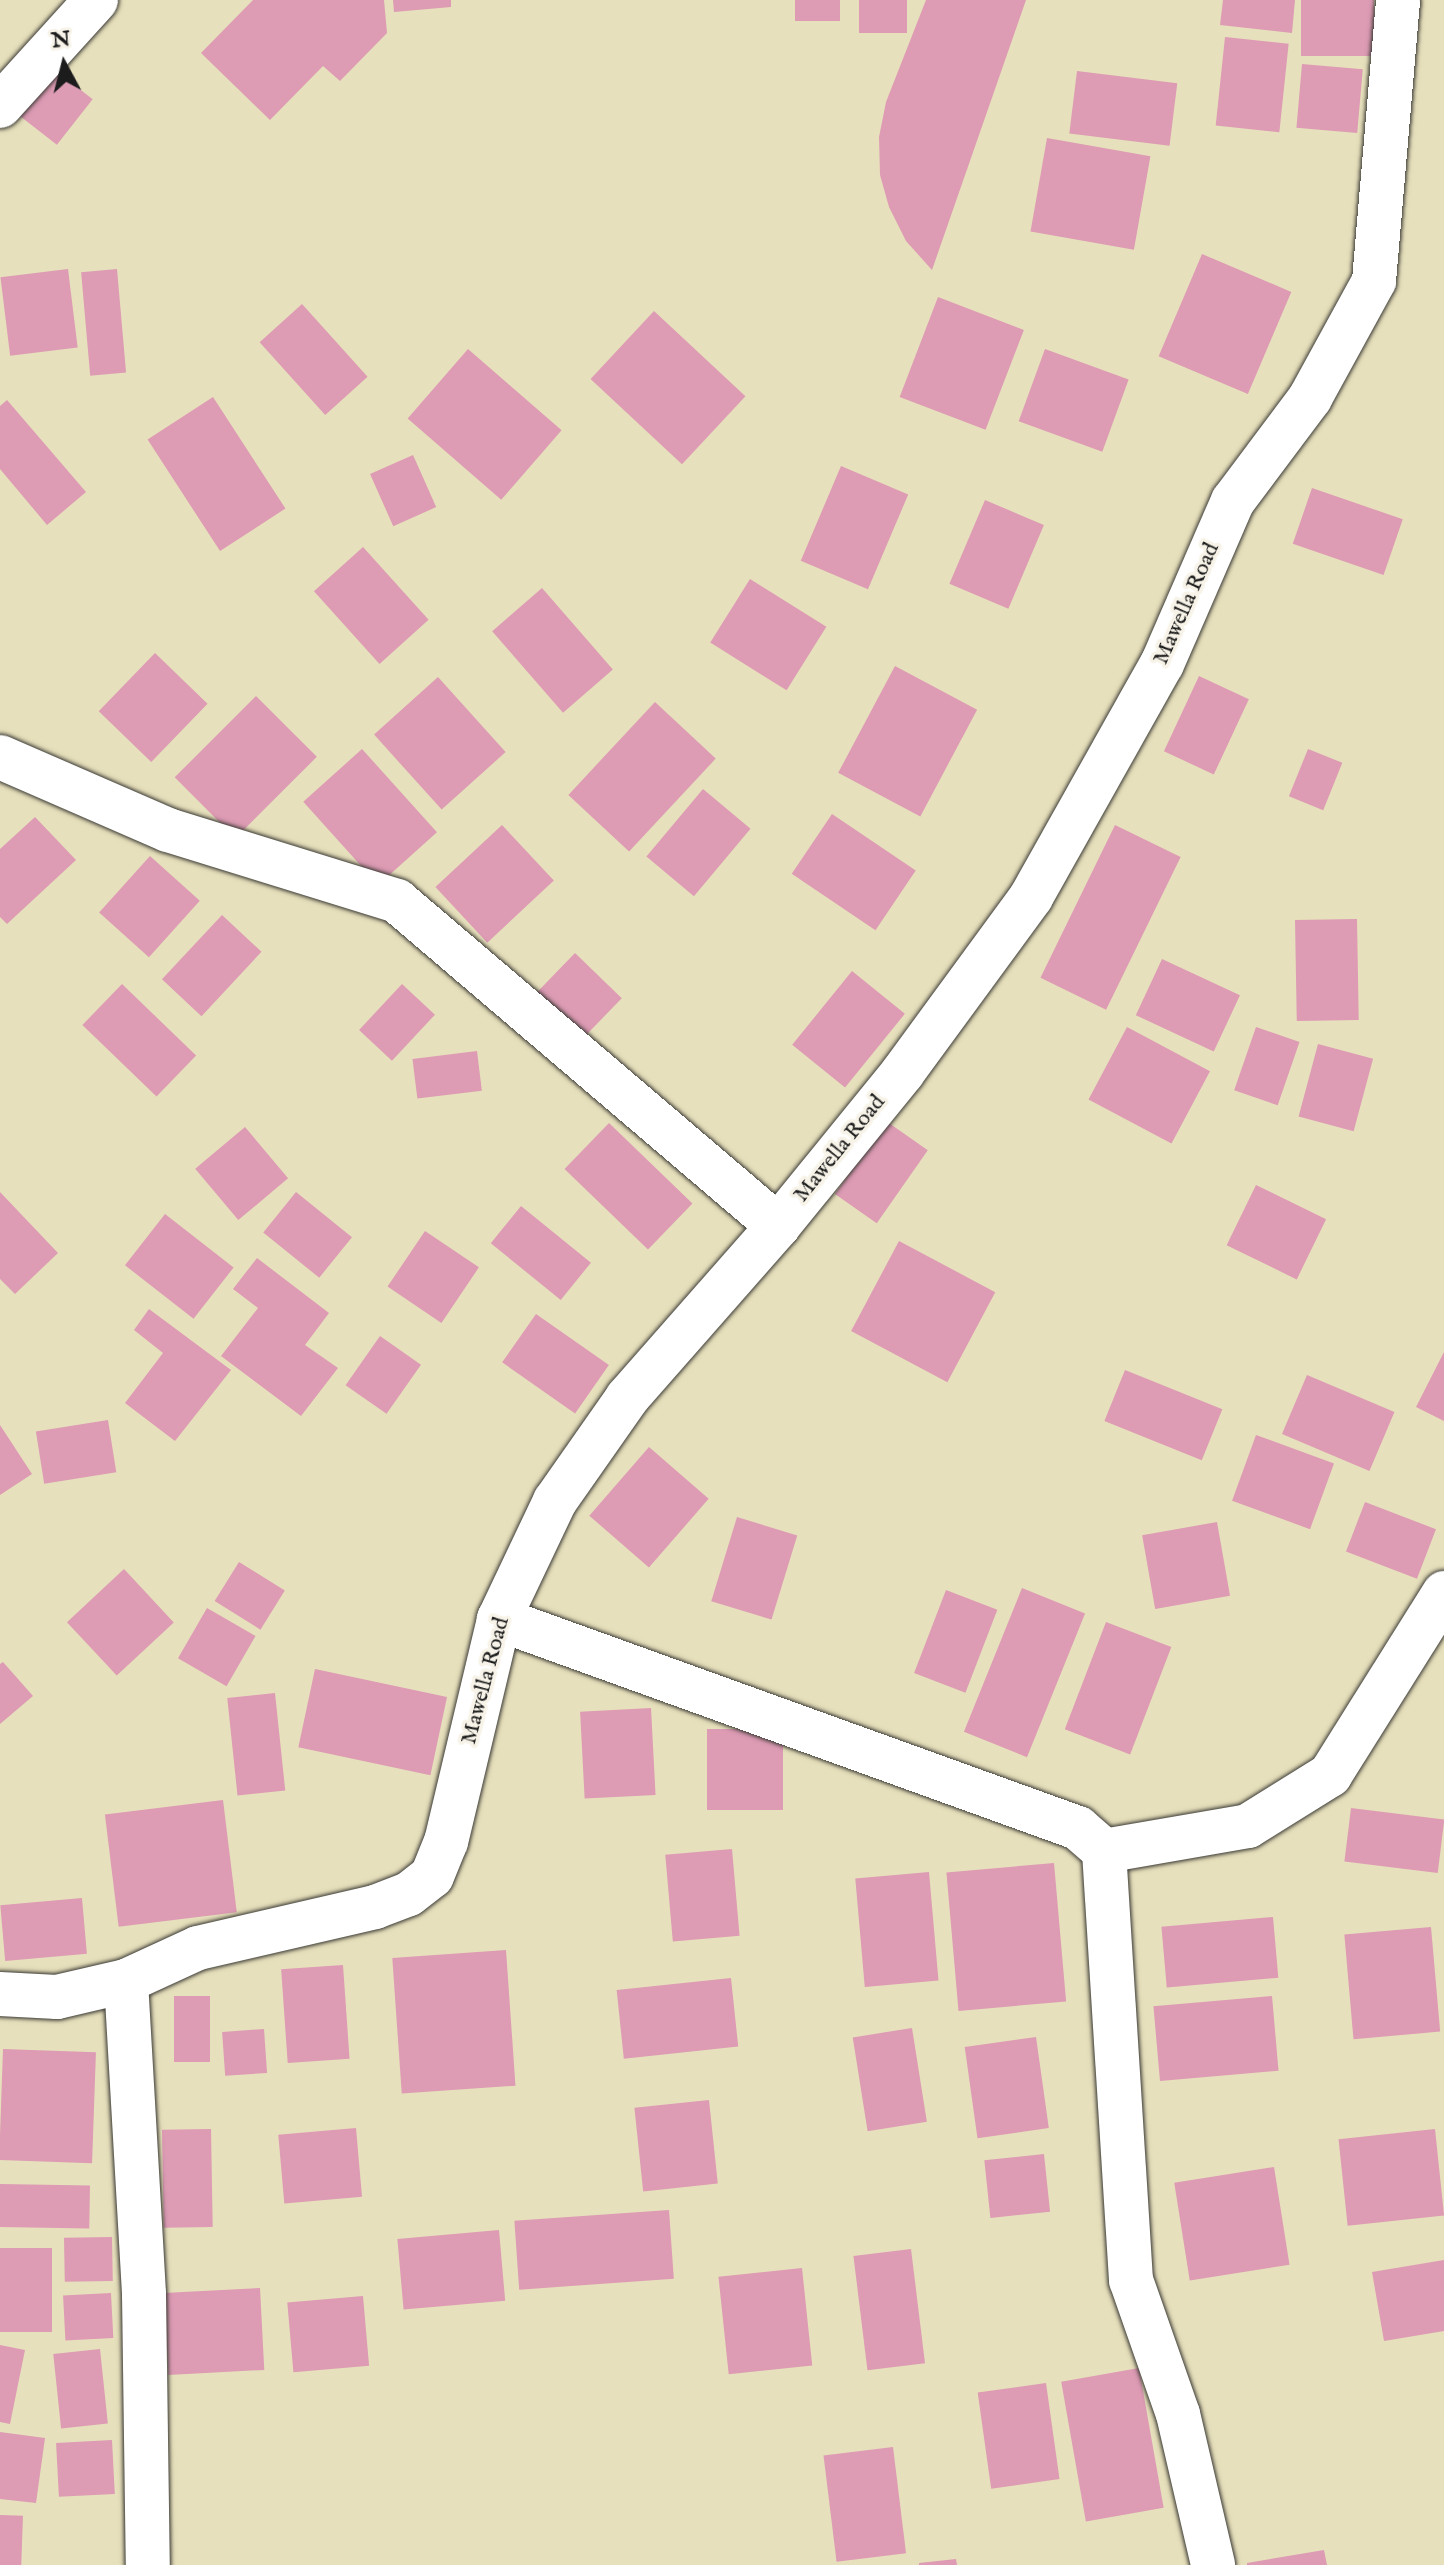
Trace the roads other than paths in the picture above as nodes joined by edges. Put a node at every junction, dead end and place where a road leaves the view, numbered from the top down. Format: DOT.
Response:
graph roads {
  1 [pos="96,0"];
  2 [pos="1398,0"];
  3 [pos="0,106"];
  4 [pos="0,757"];
  5 [pos="778,1226"];
  6 [pos="1444,1593"];
  7 [pos="499,1619"];
  8 [pos="1104,1851"];
  9 [pos="126,1981"];
  10 [pos="0,1994"];
  11 [pos="148,2565"];
  12 [pos="1213,2565"];
  1 -- 3 [label="street"];
  2 -- 5 [label="street, Mawella Road"];
  4 -- 5 [label="street"];
  5 -- 7 [label="street, Mawella Road"];
  6 -- 8 [label="street"];
  7 -- 8 [label="street"];
  7 -- 9 [label="street, Mawella Road"];
  8 -- 12 [label="street"];
  9 -- 10 [label="street, Mawella Road"];
  9 -- 11 [label="street"];
}
